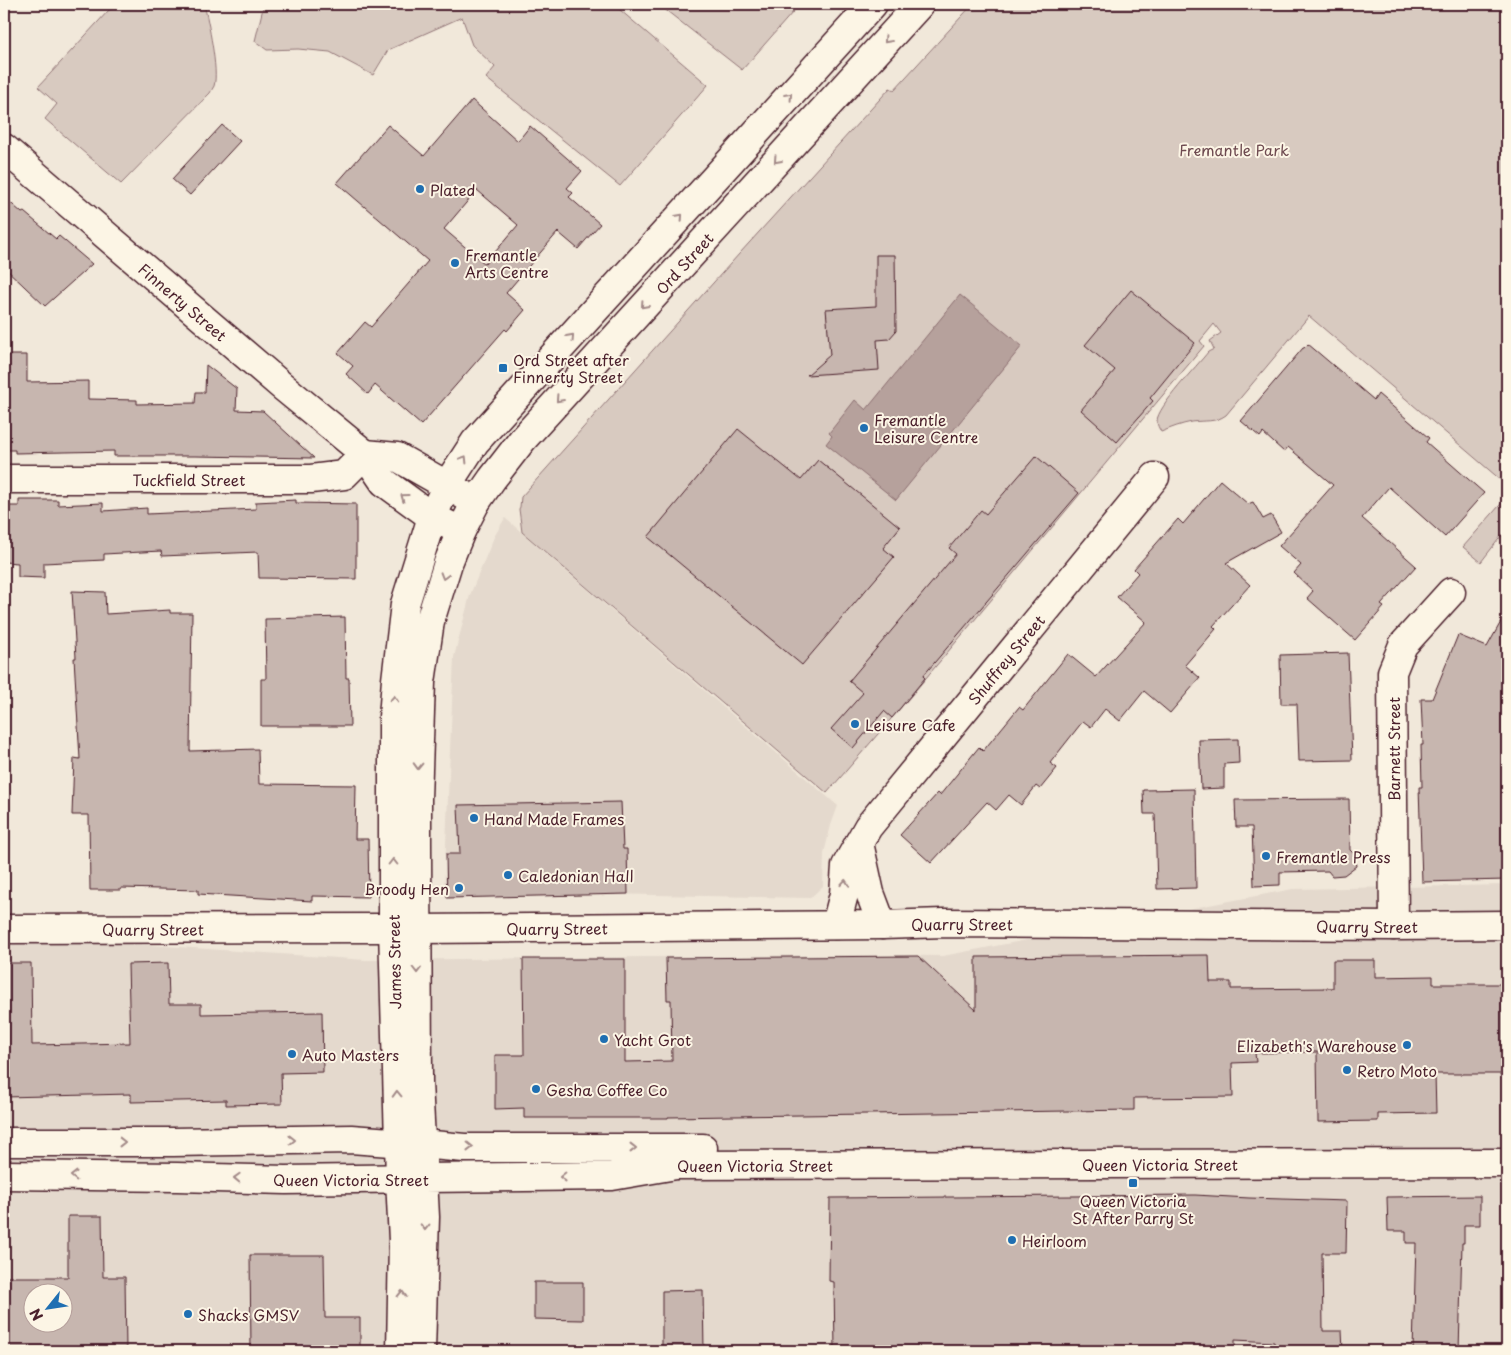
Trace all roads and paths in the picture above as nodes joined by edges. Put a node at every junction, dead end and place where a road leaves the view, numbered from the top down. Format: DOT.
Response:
graph roads {
  1 [pos="874,4"];
  2 [pos="920,4"];
  3 [pos="4,148"];
  4 [pos="365,454"];
  5 [pos="1155,477"];
  6 [pos="4,479"];
  7 [pos="448,485"];
  8 [pos="476,502"];
  9 [pos="432,517"];
  10 [pos="461,531"];
  11 [pos="1451,592"];
  12 [pos="859,843"];
  13 [pos="836,925"];
  14 [pos="882,925"];
  15 [pos="1507,925"];
  16 [pos="1394,926"];
  17 [pos="405,928"];
  18 [pos="4,929"];
  19 [pos="4,1142"];
  20 [pos="410,1144"];
  21 [pos="1507,1147"];
  22 [pos="1507,1164"];
  23 [pos="4,1175"];
  24 [pos="411,1178"];
  25 [pos="401,1351"];
  26 [pos="421,1351"];
  7 -- 1 [label="street, one-way"];
  2 -- 8 [label="street, Ord Street, one-way"];
  3 -- 4 [label="street, Finnerty Street"];
  4 -- 6 [label="street, Tuckfield Street"];
  4 -- 7 [label="street"];
  9 -- 4 [label="street, Finnerty Street, one-way"];
  5 -- 12 [label="street, Shuffrey Street"];
  7 -- 8 [label="street"];
  7 -- 9 [label="street"];
  8 -- 10 [label="street, Ord Street"];
  9 -- 10 [label="street, Finnerty Street"];
  17 -- 9 [label="street, James Street, one-way"];
  10 -- 17 [label="street, James Street, one-way"];
  11 -- 16 [label="street, Barnett Street"];
  13 -- 12 [label="street, Shuffrey Street, one-way"];
  12 -- 14 [label="street"];
  13 -- 14 [label="street, Quarry Street"];
  13 -- 17 [label="street, Quarry Street"];
  14 -- 16 [label="street, Quarry Street"];
  15 -- 16 [label="street, Quarry Street"];
  17 -- 18 [label="street, Quarry Street"];
  17 -- 20 [label="street, James Street"];
  19 -- 20 [label="street, Queen Victoria Street, one-way"];
  20 -- 21 [label="street, Queen Victoria Street, one-way"];
  20 -- 24 [label="street, James Street"];
  22 -- 24 [label="street, Queen Victoria Street, one-way"];
  24 -- 23 [label="street, Queen Victoria Street, one-way"];
  25 -- 24 [label="street, James Street, one-way"];
  24 -- 26 [label="street, James Street, one-way"];
}
